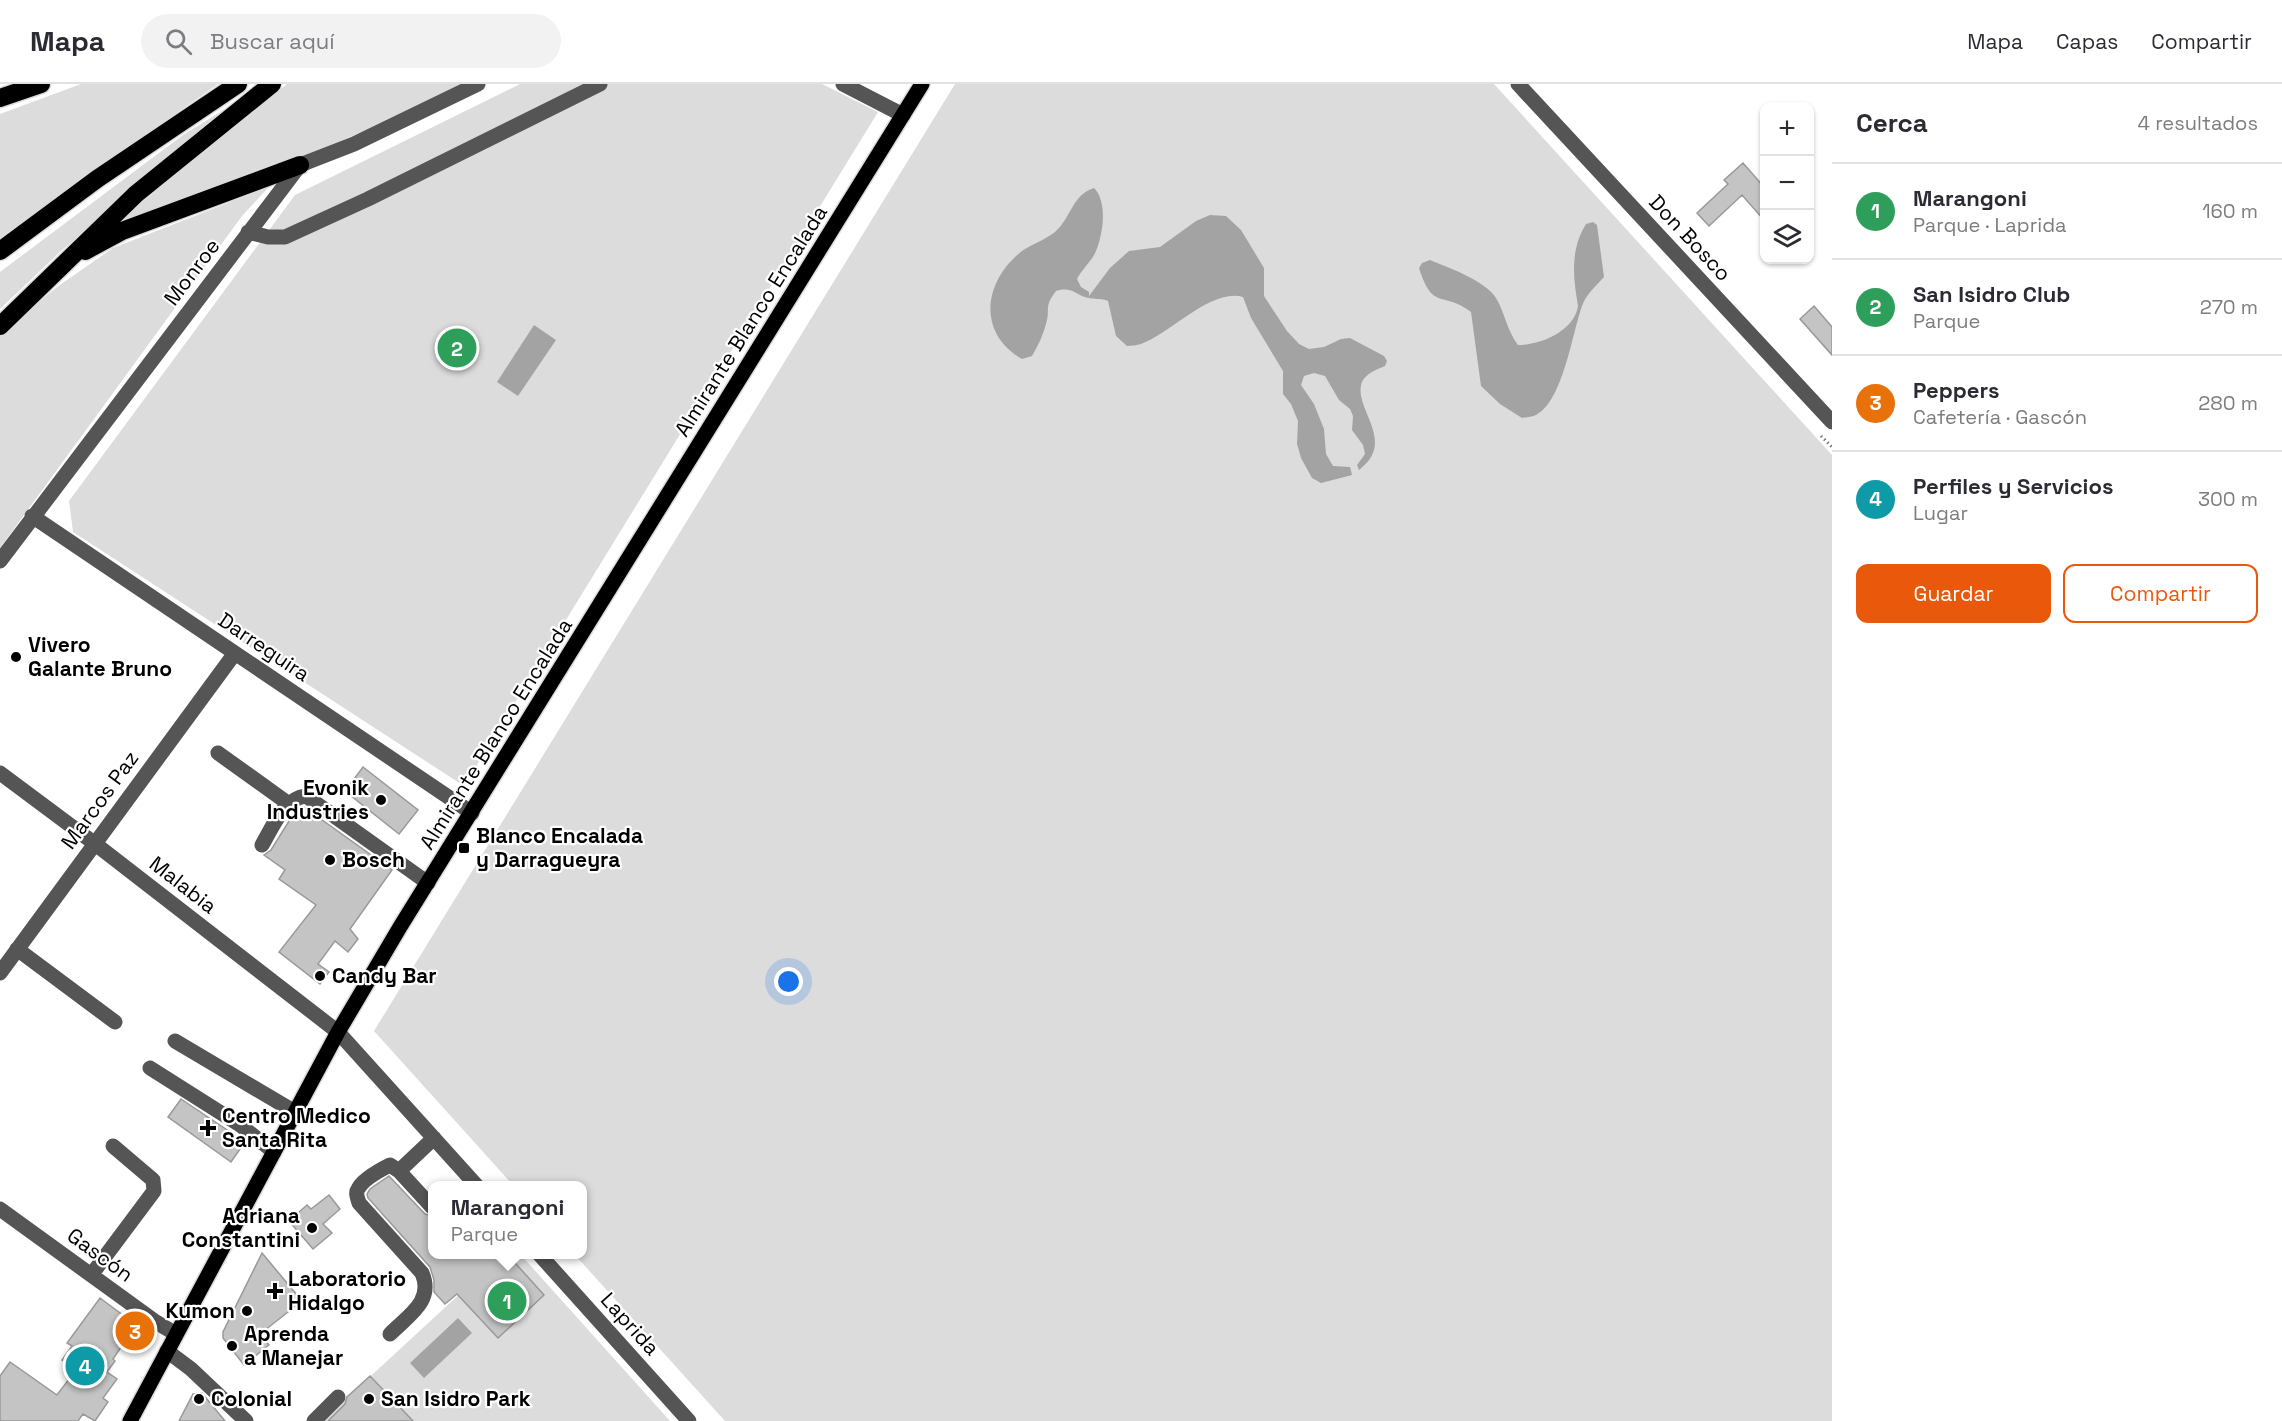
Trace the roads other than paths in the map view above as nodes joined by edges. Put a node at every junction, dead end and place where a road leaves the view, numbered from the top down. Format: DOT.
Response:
graph roads {
  1 [pos="41,84"];
  2 [pos="238,84"];
  3 [pos="272,84"];
  4 [pos="477,84"];
  5 [pos="600,84"];
  6 [pos="843,84"];
  7 [pos="922,84"];
  8 [pos="1518,84"];
  9 [pos="0,98"];
  10 [pos="903,115"];
  11 [pos="300,165"];
  12 [pos="248,232"];
  13 [pos="0,251"];
  14 [pos="56,270"];
  15 [pos="0,326"];
  16 [pos="1832,422"];
  17 [pos="32,516"];
  18 [pos="0,561"];
  19 [pos="235,653"];
  20 [pos="218,753"];
  21 [pos="0,773"];
  22 [pos="289,804"];
  23 [pos="472,813"];
  24 [pos="94,843"];
  25 [pos="262,845"];
  26 [pos="428,883"];
  27 [pos="17,949"];
  28 [pos="0,973"];
  29 [pos="115,1022"];
  30 [pos="338,1032"];
  31 [pos="175,1041"];
  32 [pos="150,1068"];
  33 [pos="295,1112"];
  34 [pos="434,1138"];
  35 [pos="113,1146"];
  36 [pos="274,1152"];
  37 [pos="399,1171"];
  38 [pos="473,1181"];
  39 [pos="428,1203"];
  40 [pos="0,1209"];
  41 [pos="543,1259"];
  42 [pos="92,1274"];
  43 [pos="176,1334"];
  44 [pos="390,1334"];
  45 [pos="167,1351"];
  46 [pos="338,1397"];
  47 [pos="130,1421"];
  48 [pos="246,1421"];
  49 [pos="314,1421"];
  50 [pos="689,1421"];
  1 -- 9 [label="highway"];
  2 -- 13 [label="highway"];
  3 -- 14 [label="highway"];
  4 -- 11 [label="street"];
  5 -- 12 [label="street"];
  6 -- 10 [label="street"];
  7 -- 10 [label="main road, Almirante Blanco Encalada"];
  8 -- 16 [label="street, Don Bosco"];
  10 -- 23 [label="main road, Almirante Blanco Encalada"];
  11 -- 12 [label="street, Monroe"];
  11 -- 14 [label="highway"];
  12 -- 17 [label="street, Monroe"];
  14 -- 15 [label="highway"];
  17 -- 18 [label="street, Monroe"];
  17 -- 19 [label="street, Darreguira"];
  19 -- 23 [label="street, Darreguira"];
  19 -- 24 [label="street, Marcos Paz"];
  20 -- 22 [label="street"];
  21 -- 24 [label="street, Malabia"];
  22 -- 25 [label="street"];
  22 -- 26 [label="street"];
  23 -- 26 [label="main road, Almirante Blanco Encalada"];
  24 -- 27 [label="street, Marcos Paz"];
  24 -- 30 [label="street, Malabia"];
  26 -- 30 [label="main road, Almirante Blanco Encalada"];
  27 -- 28 [label="street, Marcos Paz"];
  27 -- 29 [label="street"];
  30 -- 33 [label="main road, Almirante Blanco Encalada"];
  30 -- 34 [label="street"];
  31 -- 33 [label="street"];
  32 -- 36 [label="street"];
  33 -- 36 [label="main road, Almirante Blanco Encalada"];
  34 -- 37 [label="street"];
  34 -- 38 [label="street"];
  35 -- 42 [label="street"];
  36 -- 43 [label="main road, Almirante Blanco Encalada"];
  37 -- 39 [label="street"];
  37 -- 44 [label="street"];
  40 -- 42 [label="street, Gascón"];
  41 -- 50 [label="street, Laprida"];
  42 -- 43 [label="street, Gascón"];
  43 -- 45 [label="main road, Almirante Blanco Encalada"];
  45 -- 47 [label="main road, Almirante Blanco Encalada"];
  45 -- 48 [label="street"];
  46 -- 49 [label="street"];
}
